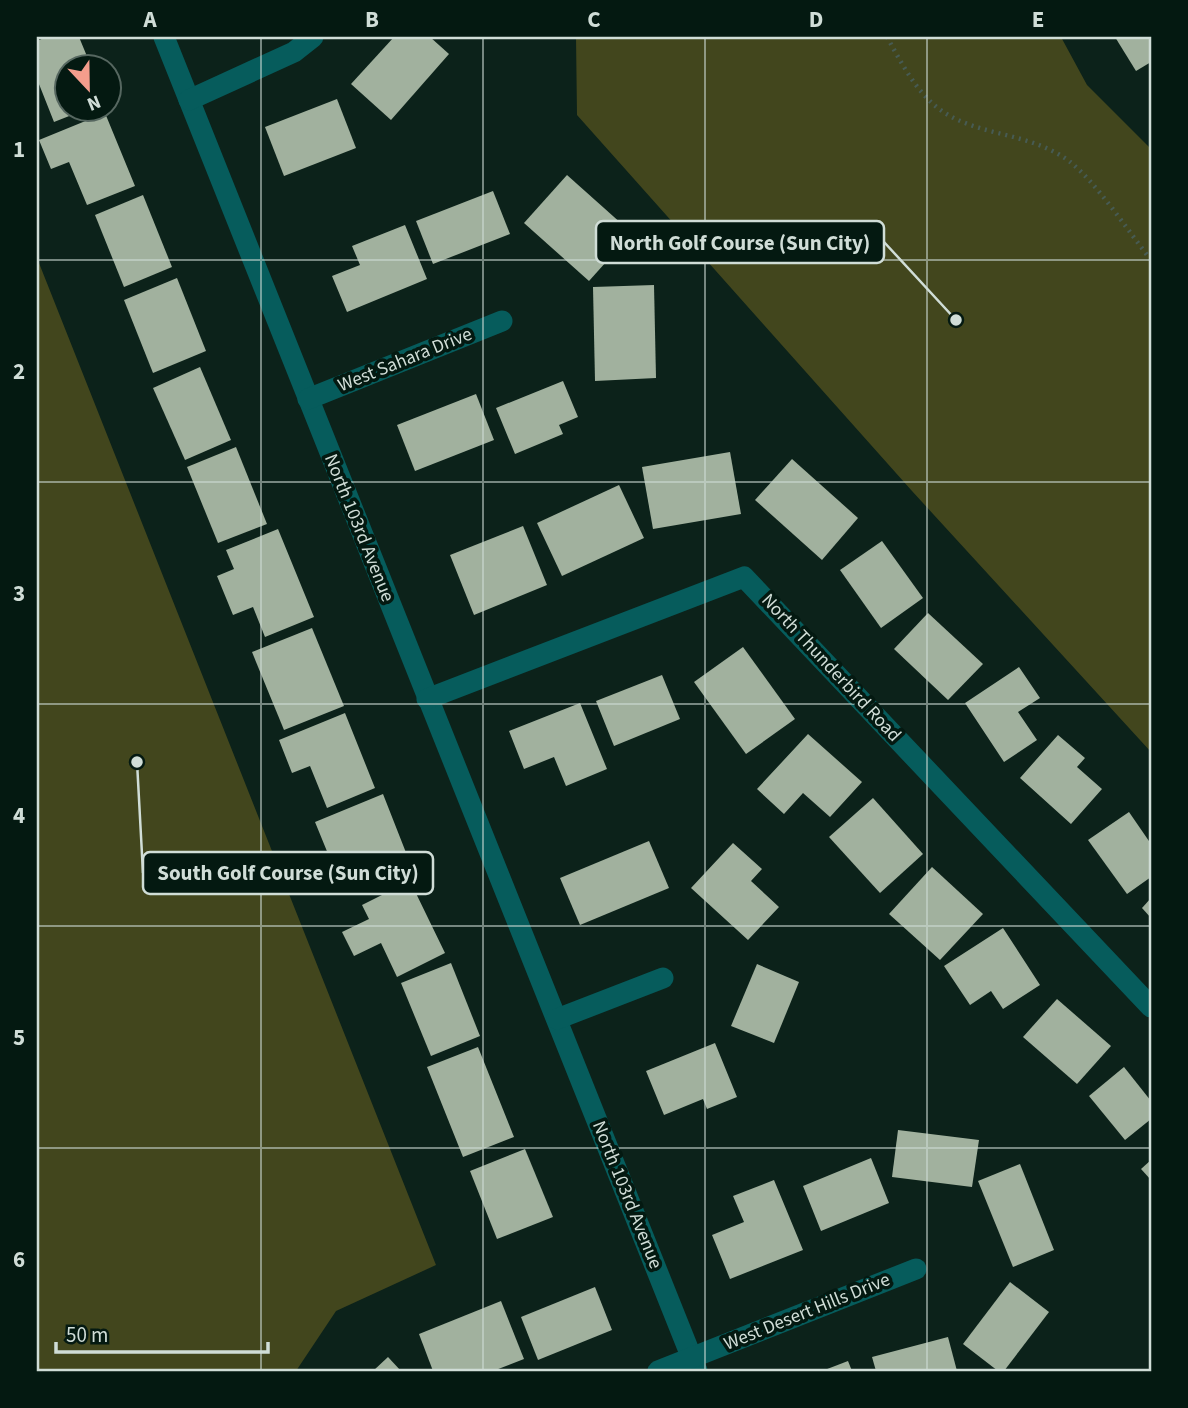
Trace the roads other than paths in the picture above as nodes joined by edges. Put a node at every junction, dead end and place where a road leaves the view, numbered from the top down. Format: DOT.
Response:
graph roads {
  1 [pos="164,37"];
  2 [pos="313,37"];
  3 [pos="189,100"];
  4 [pos="502,321"];
  5 [pos="308,399"];
  6 [pos="427,699"];
  7 [pos="663,978"];
  8 [pos="1151,1007"];
  9 [pos="556,1019"];
  10 [pos="916,1269"];
  11 [pos="694,1364"];
  12 [pos="658,1371"];
  1 -- 3 [label="street, North 103rd Avenue"];
  2 -- 3 [label="street"];
  3 -- 5 [label="street, North 103rd Avenue"];
  4 -- 5 [label="street, West Sahara Drive"];
  5 -- 6 [label="street, North 103rd Avenue"];
  6 -- 8 [label="street, North Thunderbird Road"];
  6 -- 9 [label="street, North 103rd Avenue"];
  7 -- 9 [label="street"];
  9 -- 11 [label="street, North 103rd Avenue"];
  10 -- 11 [label="street, West Desert Hills Drive"];
  11 -- 12 [label="street, West Desert Hills Drive"];
}
